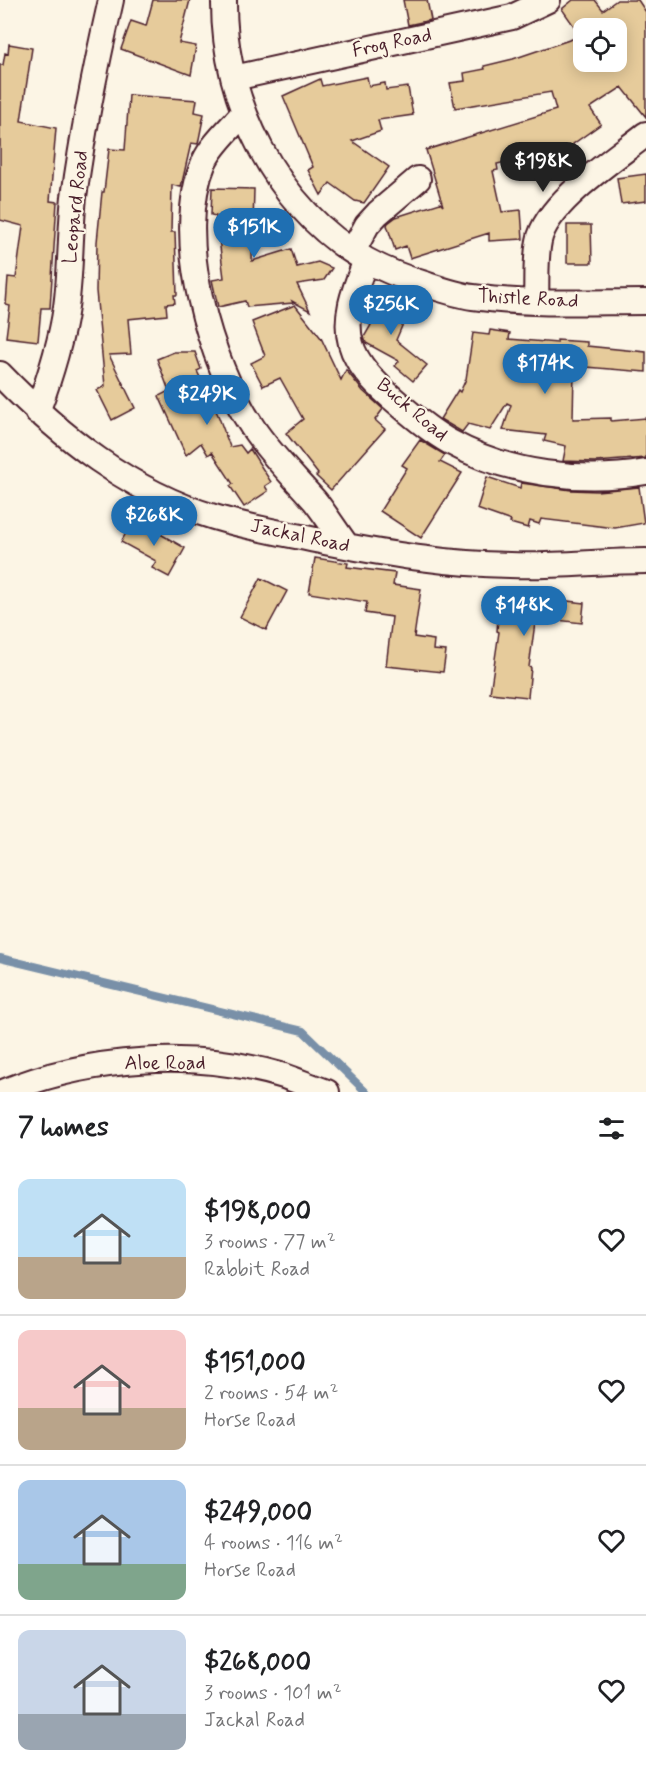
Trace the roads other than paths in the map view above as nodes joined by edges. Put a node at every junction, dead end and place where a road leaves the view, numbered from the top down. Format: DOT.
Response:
graph roads {
  1 [pos="111,0"];
  2 [pos="224,0"];
  3 [pos="548,0"];
  4 [pos="234,78"];
  5 [pos="244,112"];
  6 [pos="646,134"];
  7 [pos="417,179"];
  8 [pos="359,255"];
  9 [pos="537,302"];
  10 [pos="646,302"];
  11 [pos="0,374"];
  12 [pos="37,412"];
  13 [pos="646,472"];
  14 [pos="346,546"];
  15 [pos="646,561"];
  16 [pos="3,1092"];
  17 [pos="327,1092"];
  1 -- 12 [label="street, Leopard Road"];
  2 -- 4 [label="street, Thistle Road"];
  3 -- 4 [label="street, Frog Road"];
  4 -- 5 [label="street, Thistle Road"];
  5 -- 8 [label="street, Thistle Road"];
  5 -- 14 [label="street"];
  6 -- 9 [label="street"];
  7 -- 8 [label="street, Buck Road"];
  8 -- 9 [label="street, Thistle Road"];
  8 -- 13 [label="street, Buck Road"];
  9 -- 10 [label="street, Thistle Road"];
  11 -- 12 [label="street, Jackal Road"];
  12 -- 14 [label="street, Jackal Road"];
  14 -- 15 [label="street, Jackal Road"];
  16 -- 17 [label="street, Aloe Road"];
}
